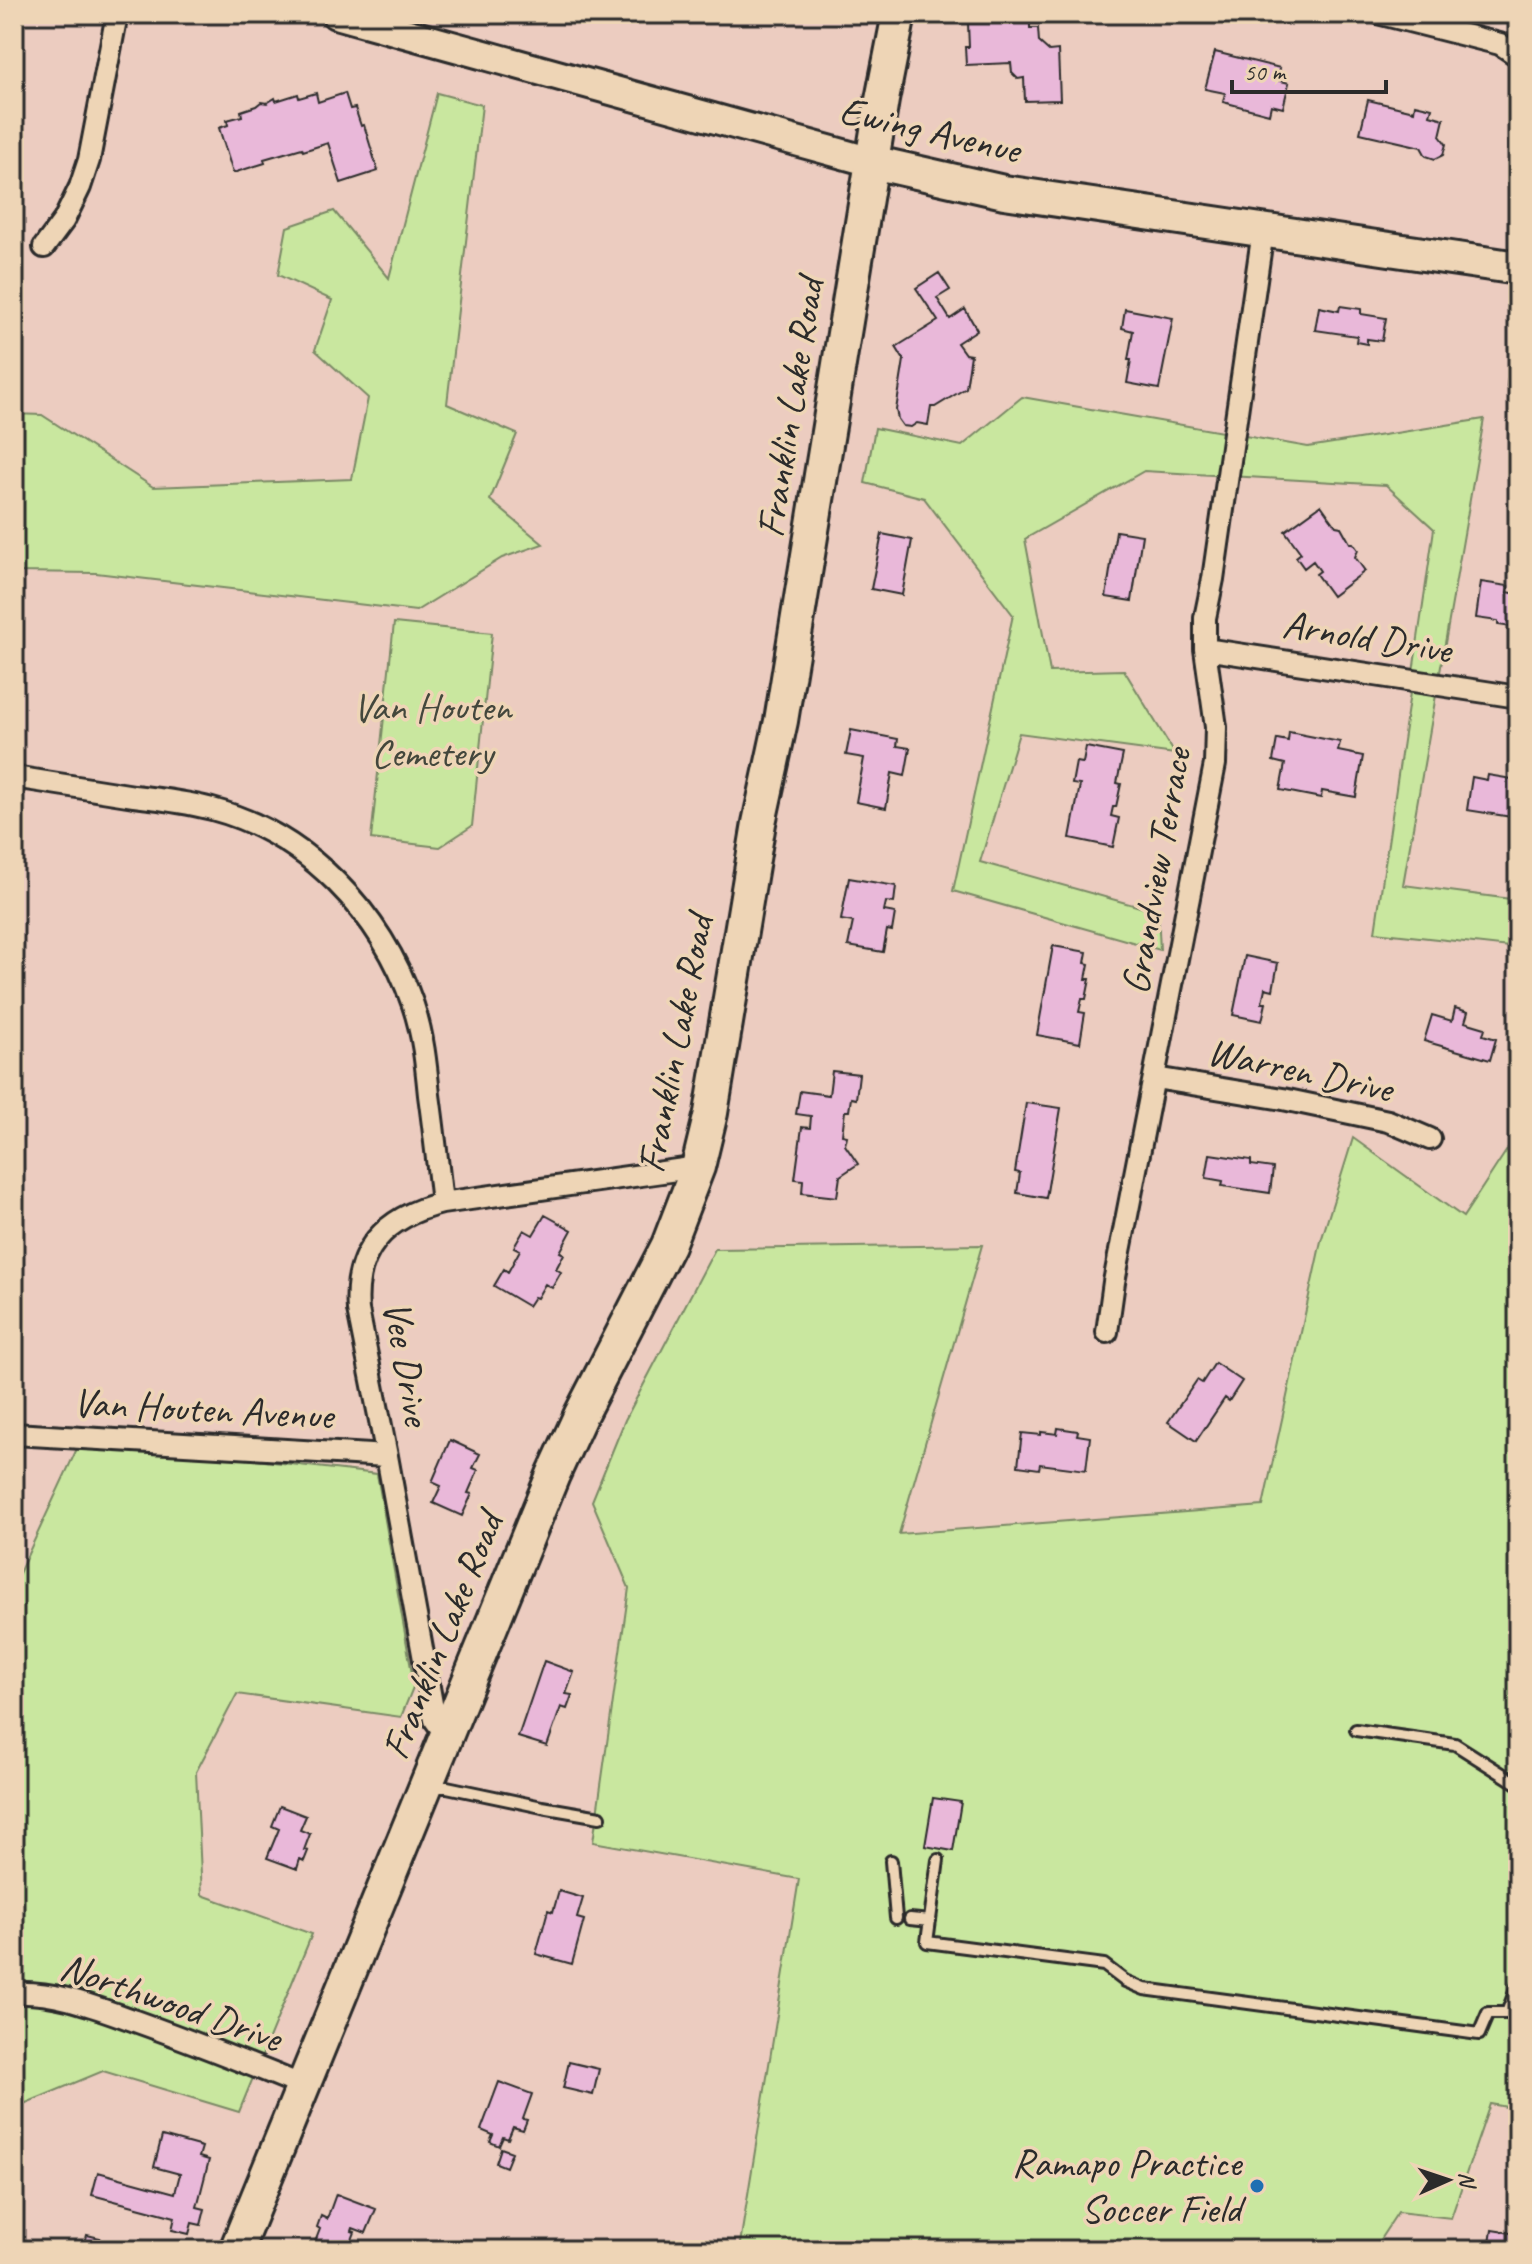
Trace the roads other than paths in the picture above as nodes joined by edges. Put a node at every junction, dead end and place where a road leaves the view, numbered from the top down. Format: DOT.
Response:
graph roads {
  1 [pos="117,14"];
  2 [pos="336,14"];
  3 [pos="899,14"];
  4 [pos="1381,14"];
  5 [pos="1518,56"];
  6 [pos="872,162"];
  7 [pos="1263,231"];
  8 [pos="44,247"];
  9 [pos="1518,268"];
  10 [pos="1205,649"];
  11 [pos="1518,697"];
  12 [pos="14,777"];
  13 [pos="1155,1078"];
  14 [pos="1430,1139"];
  15 [pos="698,1167"];
  16 [pos="442,1203"];
  17 [pos="1107,1332"];
  18 [pos="14,1434"];
  19 [pos="387,1456"];
  20 [pos="1356,1730"];
  21 [pos="446,1735"];
  22 [pos="1518,1784"];
  23 [pos="425,1786"];
  24 [pos="600,1817"];
  25 [pos="938,1860"];
  26 [pos="891,1861"];
  27 [pos="896,1918"];
  28 [pos="910,1919"];
  29 [pos="930,1921"];
  30 [pos="1518,1984"];
  31 [pos="14,1993"];
  32 [pos="303,2086"];
  33 [pos="236,2250"];
  1 -- 8 [label="street"];
  2 -- 6 [label="main road, Ewing Avenue"];
  3 -- 6 [label="main road, Franklin Lake Road"];
  4 -- 5 [label="street"];
  6 -- 7 [label="main road, Ewing Avenue"];
  6 -- 15 [label="main road, Franklin Lake Road"];
  7 -- 9 [label="main road, Ewing Avenue"];
  7 -- 10 [label="street, Grandview Terrace"];
  10 -- 11 [label="street, Arnold Drive"];
  10 -- 13 [label="street, Grandview Terrace"];
  12 -- 16 [label="street"];
  13 -- 14 [label="street, Warren Drive"];
  13 -- 17 [label="street, Grandview Terrace"];
  15 -- 16 [label="street, Vee Drive"];
  15 -- 21 [label="main road, Franklin Lake Road"];
  16 -- 19 [label="street, Vee Drive"];
  18 -- 19 [label="street, Van Houten Avenue"];
  19 -- 21 [label="street, Vee Drive"];
  20 -- 22 [label="lane"];
  21 -- 23 [label="main road, Franklin Lake Road"];
  23 -- 24 [label="lane"];
  23 -- 32 [label="main road, Franklin Lake Road"];
  25 -- 29 [label="lane"];
  26 -- 27 [label="lane"];
  28 -- 29 [label="lane"];
  29 -- 30 [label="lane"];
  31 -- 32 [label="street, Northwood Drive"];
  32 -- 33 [label="main road, Franklin Lake Road"];
}
